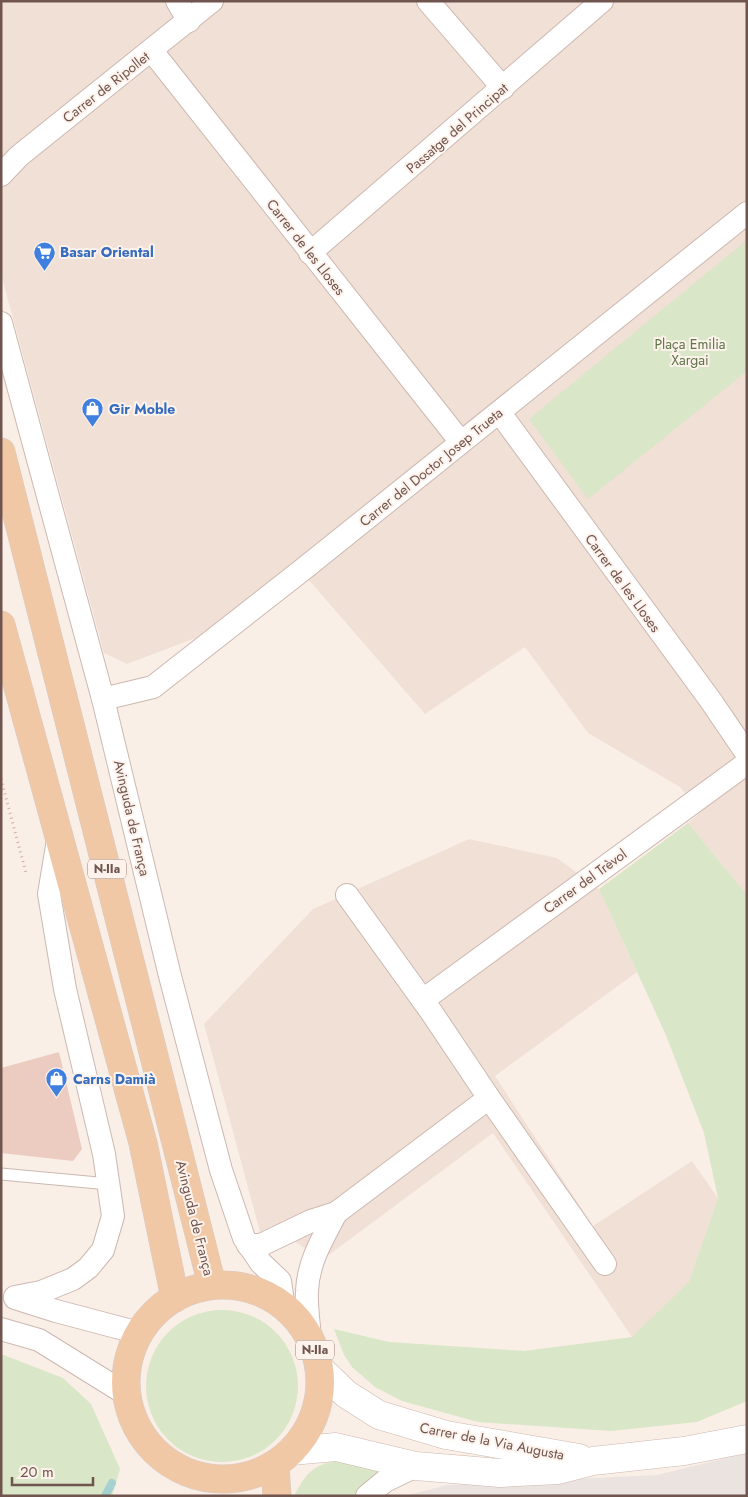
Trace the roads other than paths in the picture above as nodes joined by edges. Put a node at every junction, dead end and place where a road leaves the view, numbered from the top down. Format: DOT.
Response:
graph roads {
  1 [pos="177,1"];
  2 [pos="212,1"];
  3 [pos="428,1"];
  4 [pos="602,1"];
  5 [pos="189,21"];
  6 [pos="152,51"];
  7 [pos="503,88"];
  8 [pos="1,175"];
  9 [pos="747,213"];
  10 [pos="310,253"];
  11 [pos="1,322"];
  12 [pos="500,413"];
  13 [pos="460,441"];
  14 [pos="1,452"];
  15 [pos="1,625"];
  16 [pos="104,699"];
  17 [pos="747,754"];
  18 [pos="747,763"];
  19 [pos="59,836"];
  20 [pos="347,894"];
  21 [pos="423,1000"];
  22 [pos="489,1098"];
  23 [pos="1,1174"];
  24 [pos="109,1184"];
  25 [pos="336,1214"];
  26 [pos="248,1245"];
  27 [pos="605,1264"];
  28 [pos="212,1285"];
  29 [pos="8,1296"];
  30 [pos="175,1298"];
  31 [pos="283,1302"];
  32 [pos="1,1329"];
  33 [pos="139,1333"];
  34 [pos="310,1338"];
  35 [pos="319,1368"];
  36 [pos="126,1394"];
  37 [pos="747,1439"];
  38 [pos="283,1458"];
  39 [pos="593,1461"];
  40 [pos="416,1466"];
  41 [pos="217,1488"];
  42 [pos="277,1496"];
  43 [pos="367,1496"];
  1 -- 5 [label="street"];
  2 -- 5 [label="street, Carrer de Ripollet"];
  3 -- 7 [label="street"];
  4 -- 7 [label="street, Passatge del Principat"];
  5 -- 6 [label="street, Carrer de Ripollet"];
  6 -- 8 [label="street, Carrer de Ripollet"];
  6 -- 10 [label="street, Carrer de les Lloses"];
  7 -- 10 [label="street, Passatge del Principat"];
  9 -- 12 [label="street, Carrer del Doctor Josep Trueta"];
  10 -- 13 [label="street, Carrer de les Lloses"];
  11 -- 16 [label="street, Avinguda de França"];
  12 -- 13 [label="street, Carrer del Doctor Josep Trueta"];
  12 -- 17 [label="street, Carrer de les Lloses"];
  13 -- 16 [label="street, Carrer del Doctor Josep Trueta"];
  14 -- 28 [label="main road, Avinguda de França / N-IIa"];
  15 -- 19 [label="main road, N-IIa"];
  16 -- 26 [label="street, Avinguda de França"];
  18 -- 21 [label="street, Carrer del Trèvol"];
  19 -- 24 [label="street"];
  19 -- 30 [label="main road, N-IIa"];
  20 -- 21 [label="street"];
  21 -- 22 [label="street"];
  22 -- 25 [label="street"];
  22 -- 27 [label="street"];
  23 -- 24 [label="lane"];
  24 -- 29 [label="street"];
  25 -- 26 [label="street"];
  25 -- 34 [label="street"];
  26 -- 31 [label="street, Avinguda de França"];
  28 -- 30 [label="main road"];
  28 -- 31 [label="main road"];
  29 -- 33 [label="street"];
  30 -- 33 [label="main road"];
  31 -- 34 [label="main road, N-IIa"];
  32 -- 36 [label="street"];
  33 -- 36 [label="main road"];
  34 -- 35 [label="main road, N-IIa"];
  35 -- 38 [label="main road, N-IIa"];
  35 -- 39 [label="street, Carrer de la Via Augusta"];
  36 -- 41 [label="main road"];
  37 -- 39 [label="street, Carrer de la Via Augusta"];
  38 -- 40 [label="street, Carrer de la Via Augusta"];
  38 -- 41 [label="main road"];
  38 -- 42 [label="main road"];
  39 -- 40 [label="street, Carrer de la Via Augusta"];
  40 -- 43 [label="street"];
}
